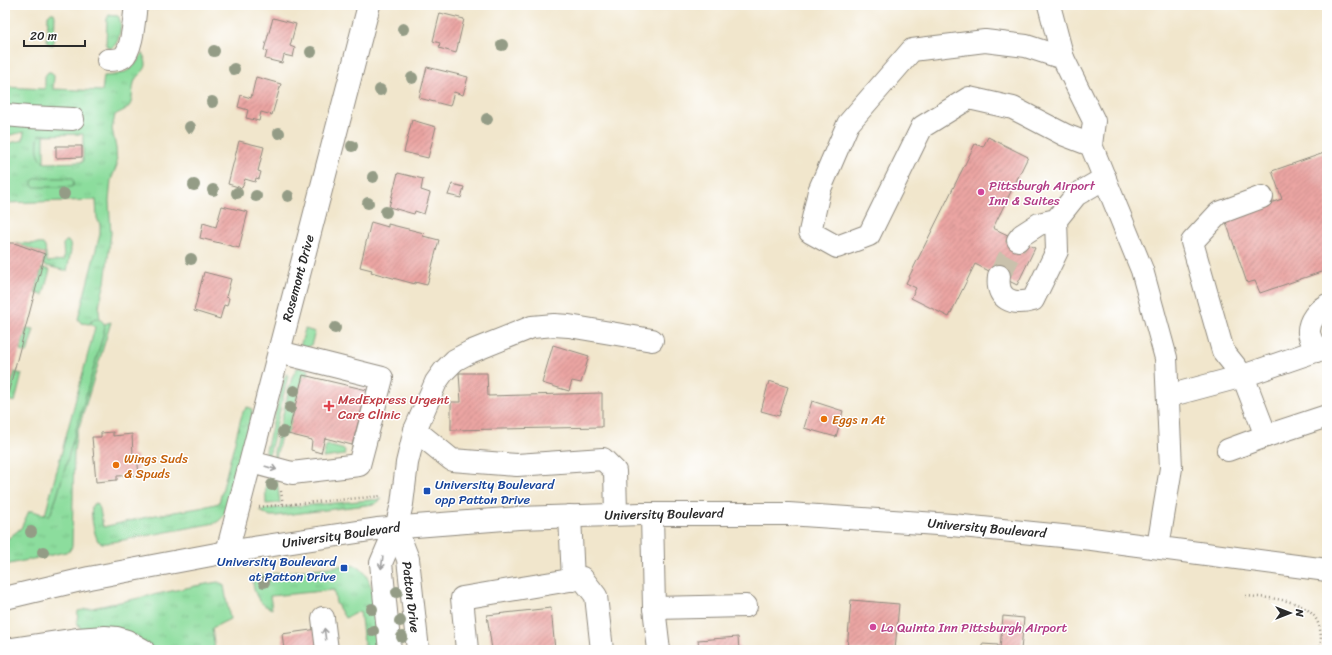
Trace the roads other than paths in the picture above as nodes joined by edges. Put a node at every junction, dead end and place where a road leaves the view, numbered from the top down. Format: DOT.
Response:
graph roads {
  1 [pos="136,5"];
  2 [pos="369,5"];
  3 [pos="1049,5"];
  4 [pos="1063,58"];
  5 [pos="108,60"];
  6 [pos="5,115"];
  7 [pos="73,119"];
  8 [pos="1091,145"];
  9 [pos="1105,178"];
  10 [pos="1262,197"];
  11 [pos="1056,220"];
  12 [pos="1018,240"];
  13 [pos="999,276"];
  14 [pos="1327,305"];
  15 [pos="652,340"];
  16 [pos="1322,349"];
  17 [pos="279,352"];
  18 [pos="1243,376"];
  19 [pos="1168,396"];
  20 [pos="1327,416"];
  21 [pos="415,430"];
  22 [pos="1266,436"];
  23 [pos="1228,450"];
  24 [pos="251,462"];
  25 [pos="616,514"];
  26 [pos="652,514"];
  27 [pos="570,516"];
  28 [pos="396,528"];
  29 [pos="1158,547"];
  30 [pos="227,552"];
  31 [pos="1327,570"];
  32 [pos="573,580"];
  33 [pos="5,598"];
  34 [pos="746,606"];
  35 [pos="654,608"];
  36 [pos="323,618"];
  37 [pos="5,650"];
  38 [pos="144,650"];
  39 [pos="327,650"];
  40 [pos="390,650"];
  41 [pos="418,650"];
  42 [pos="467,650"];
  43 [pos="602,650"];
  44 [pos="659,650"];
  1 -- 5 [label="main road"];
  2 -- 17 [label="main road, Rosemont Drive"];
  3 -- 4 [label="main road"];
  4 -- 8 [label="main road"];
  4 -- 8 [label="main road"];
  6 -- 7 [label="main road"];
  8 -- 9 [label="main road"];
  9 -- 11 [label="main road"];
  9 -- 19 [label="main road"];
  10 -- 18 [label="main road"];
  11 -- 12 [label="main road"];
  11 -- 13 [label="main road"];
  14 -- 16 [label="main road"];
  15 -- 21 [label="main road"];
  16 -- 18 [label="main road"];
  17 -- 24 [label="main road, Rosemont Drive"];
  24 -- 17 [label="main road, one-way"];
  18 -- 19 [label="main road"];
  18 -- 22 [label="main road"];
  19 -- 29 [label="main road"];
  20 -- 22 [label="main road"];
  21 -- 25 [label="main road"];
  21 -- 28 [label="main road"];
  22 -- 23 [label="main road"];
  24 -- 30 [label="main road, Rosemont Drive"];
  25 -- 26 [label="main road, University Boulevard"];
  25 -- 27 [label="main road, University Boulevard"];
  26 -- 29 [label="main road, University Boulevard"];
  26 -- 35 [label="main road"];
  27 -- 28 [label="main road, University Boulevard"];
  27 -- 32 [label="main road"];
  28 -- 30 [label="main road, University Boulevard"];
  28 -- 40 [label="main road, Patton Drive, one-way"];
  28 -- 41 [label="main road, Patton Drive"];
  29 -- 31 [label="main road, University Boulevard"];
  30 -- 33 [label="main road, University Boulevard"];
  32 -- 42 [label="main road"];
  32 -- 43 [label="main road"];
  34 -- 35 [label="main road"];
  35 -- 44 [label="main road"];
  39 -- 36 [label="main road, one-way"];
  37 -- 38 [label="main road"];
}
